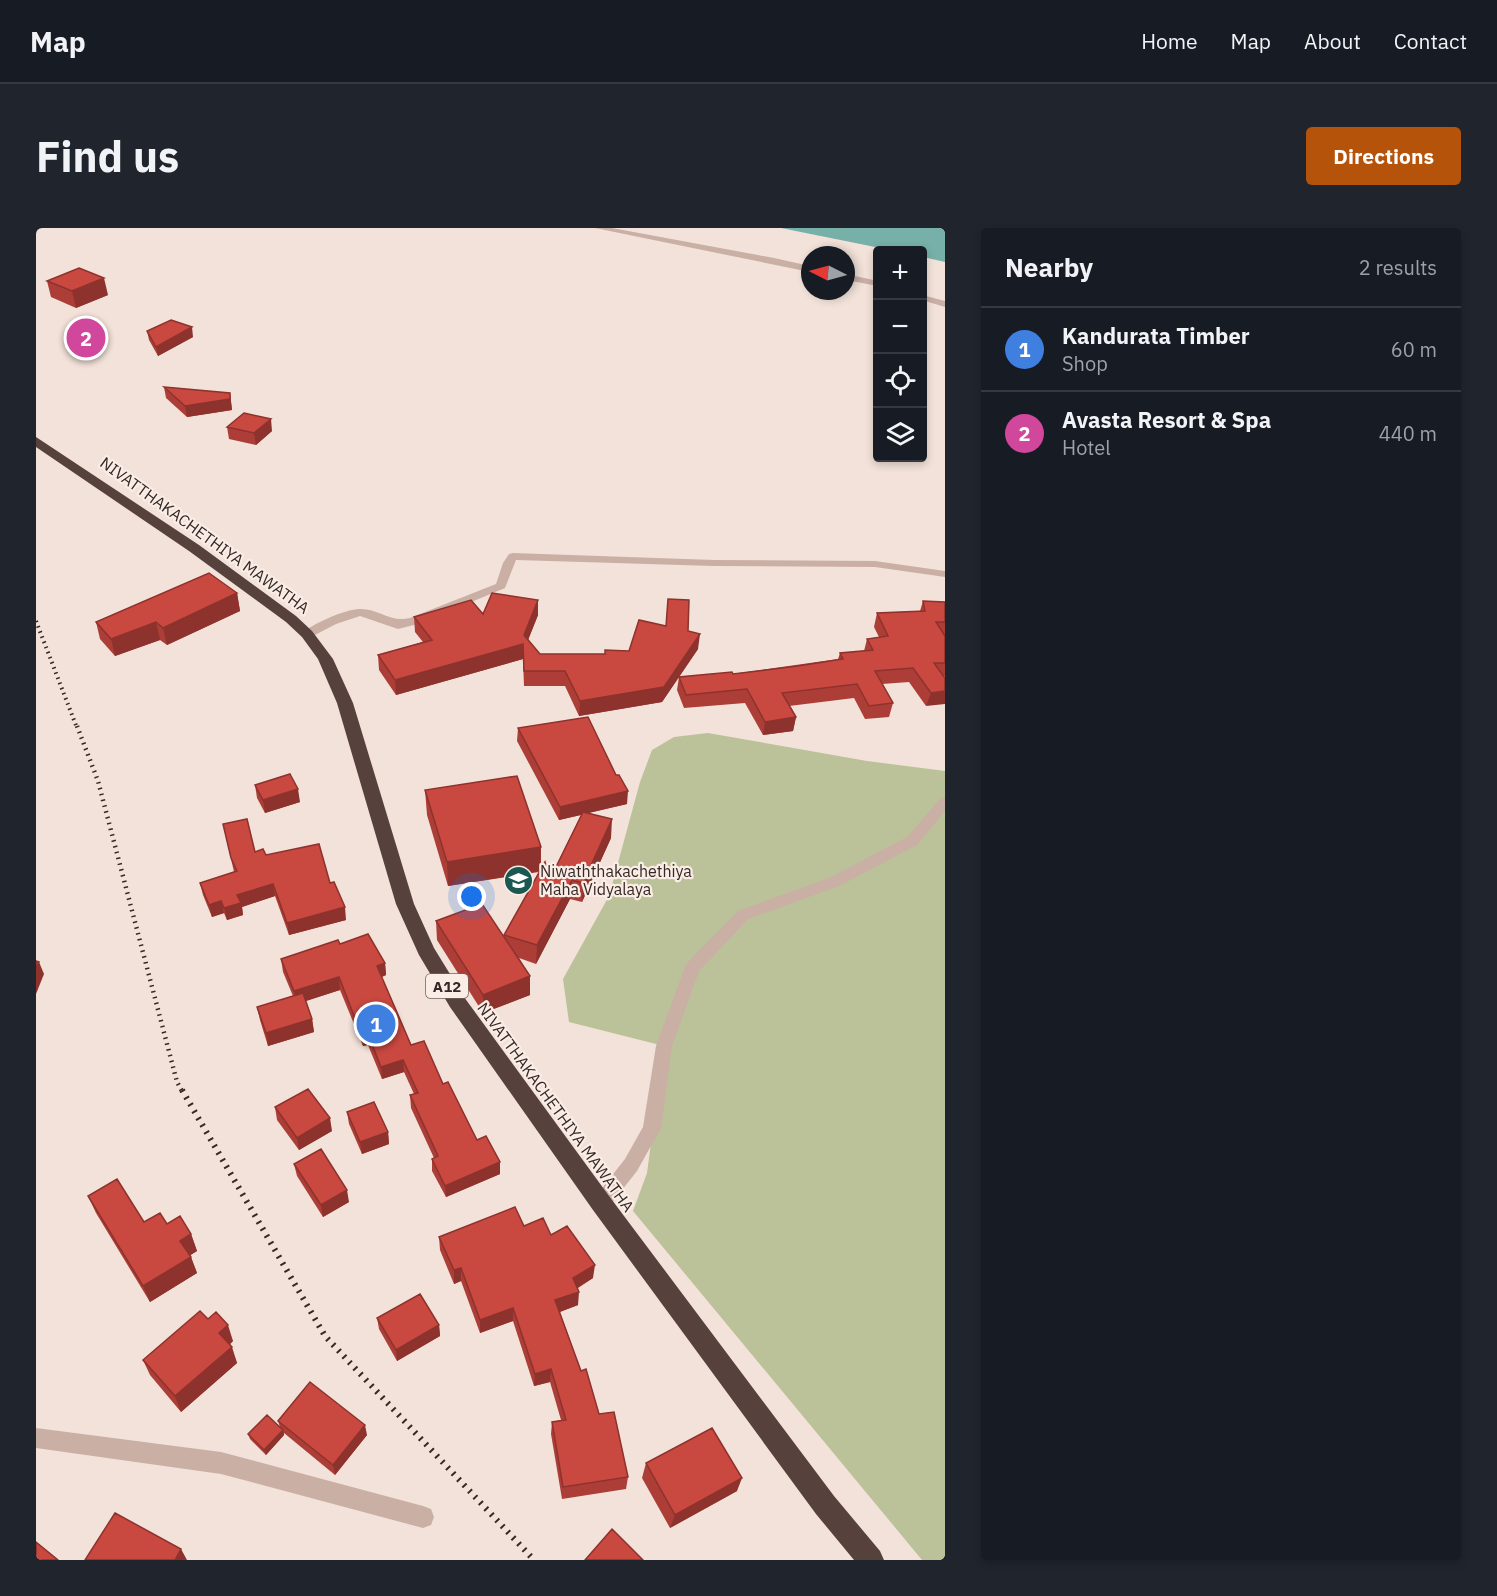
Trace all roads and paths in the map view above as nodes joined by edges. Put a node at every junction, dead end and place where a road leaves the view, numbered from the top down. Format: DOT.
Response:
graph roads {
  1 [pos="599,228"];
  2 [pos="801,267"];
  3 [pos="855,279"];
  4 [pos="873,283"];
  5 [pos="927,299"];
  6 [pos="945,304"];
  7 [pos="36,441"];
  8 [pos="945,574"];
  9 [pos="307,634"];
  10 [pos="945,802"];
  11 [pos="601,1203"];
  12 [pos="36,1438"];
  13 [pos="423,1517"];
  14 [pos="871,1560"];
  1 -- 2 [label="street"];
  3 -- 4 [label="street"];
  5 -- 6 [label="street"];
  7 -- 9 [label="highway, NIVATTHAKACHETHIYA MAWATHA / A12"];
  8 -- 9 [label="street"];
  9 -- 11 [label="highway, NIVATTHAKACHETHIYA MAWATHA / A12"];
  10 -- 11 [label="street"];
  11 -- 14 [label="highway, NIVATTHAKACHETHIYA MAWATHA / A12"];
  12 -- 13 [label="street"];
}
